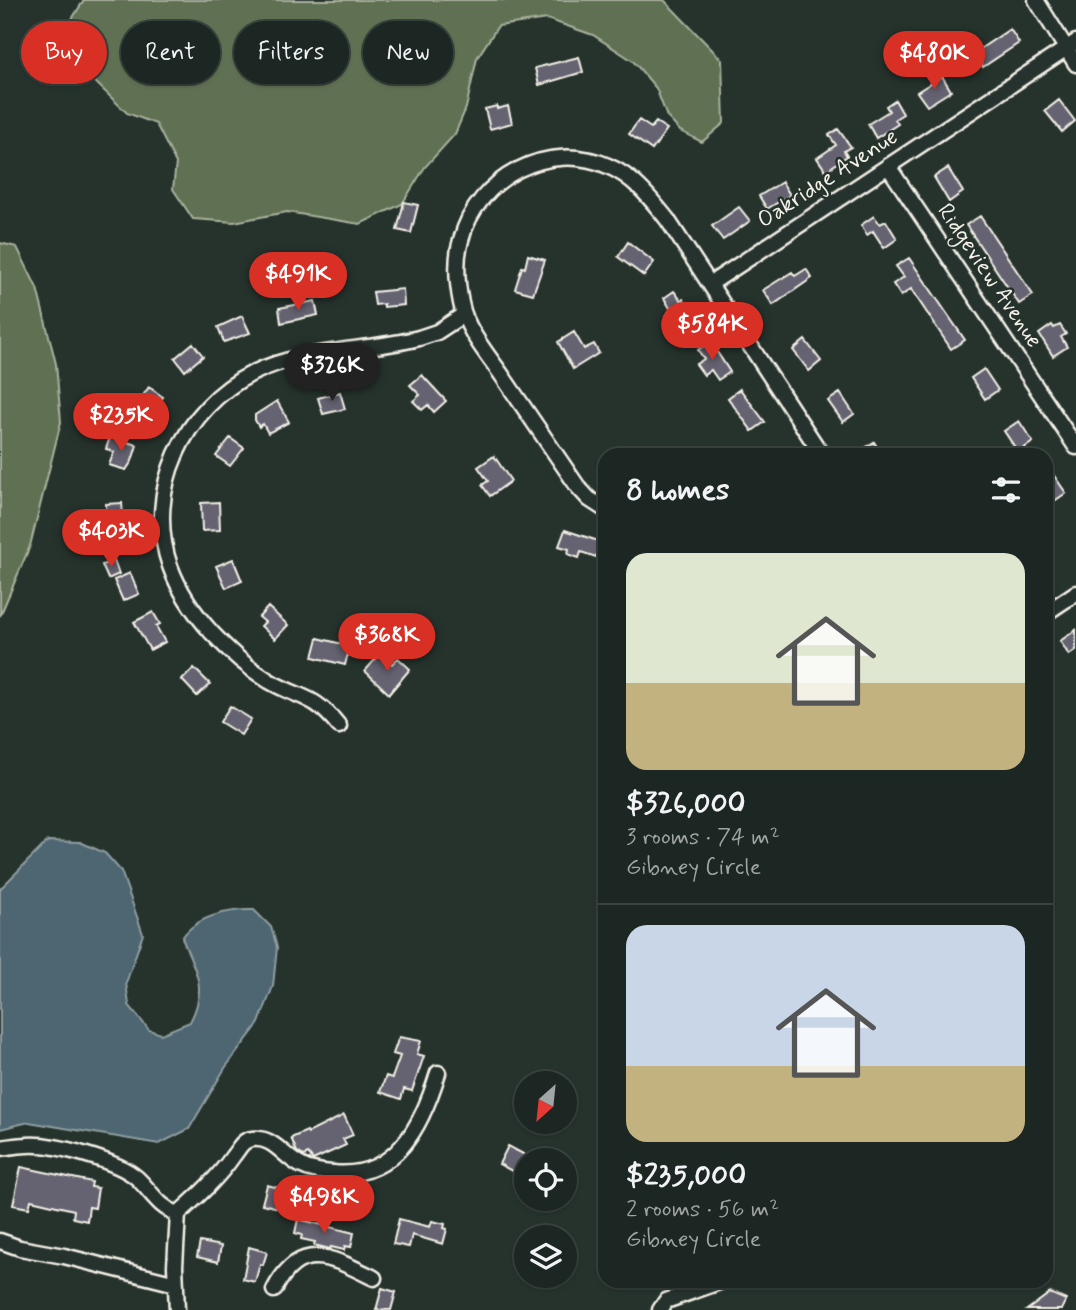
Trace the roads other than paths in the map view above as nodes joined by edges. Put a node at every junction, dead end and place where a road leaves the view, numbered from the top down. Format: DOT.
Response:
graph roads {
  1 [pos="1035,0"];
  2 [pos="1071,45"];
  3 [pos="1076,64"];
  4 [pos="888,166"];
  5 [pos="710,284"];
  6 [pos="463,314"];
  7 [pos="1076,447"];
  8 [pos="817,448"];
  9 [pos="598,505"];
  10 [pos="1076,593"];
  11 [pos="1053,608"];
  12 [pos="339,726"];
  13 [pos="438,1073"];
  14 [pos="0,1148"];
  15 [pos="178,1214"];
  16 [pos="0,1241"];
  17 [pos="374,1278"];
  18 [pos="176,1284"];
  19 [pos="702,1288"];
  20 [pos="274,1290"];
  21 [pos="177,1310"];
  22 [pos="660,1310"];
  1 -- 2 [label="street"];
  2 -- 3 [label="street"];
  2 -- 4 [label="street, Oakridge Avenue"];
  4 -- 5 [label="street, Oakridge Avenue"];
  4 -- 7 [label="street, Ridgeview Avenue"];
  5 -- 6 [label="street"];
  5 -- 8 [label="street"];
  6 -- 9 [label="street"];
  6 -- 12 [label="street"];
  10 -- 11 [label="street"];
  13 -- 15 [label="street"];
  14 -- 15 [label="street"];
  15 -- 18 [label="street"];
  16 -- 18 [label="street"];
  17 -- 20 [label="street"];
  18 -- 21 [label="street"];
  19 -- 22 [label="street"];
}
